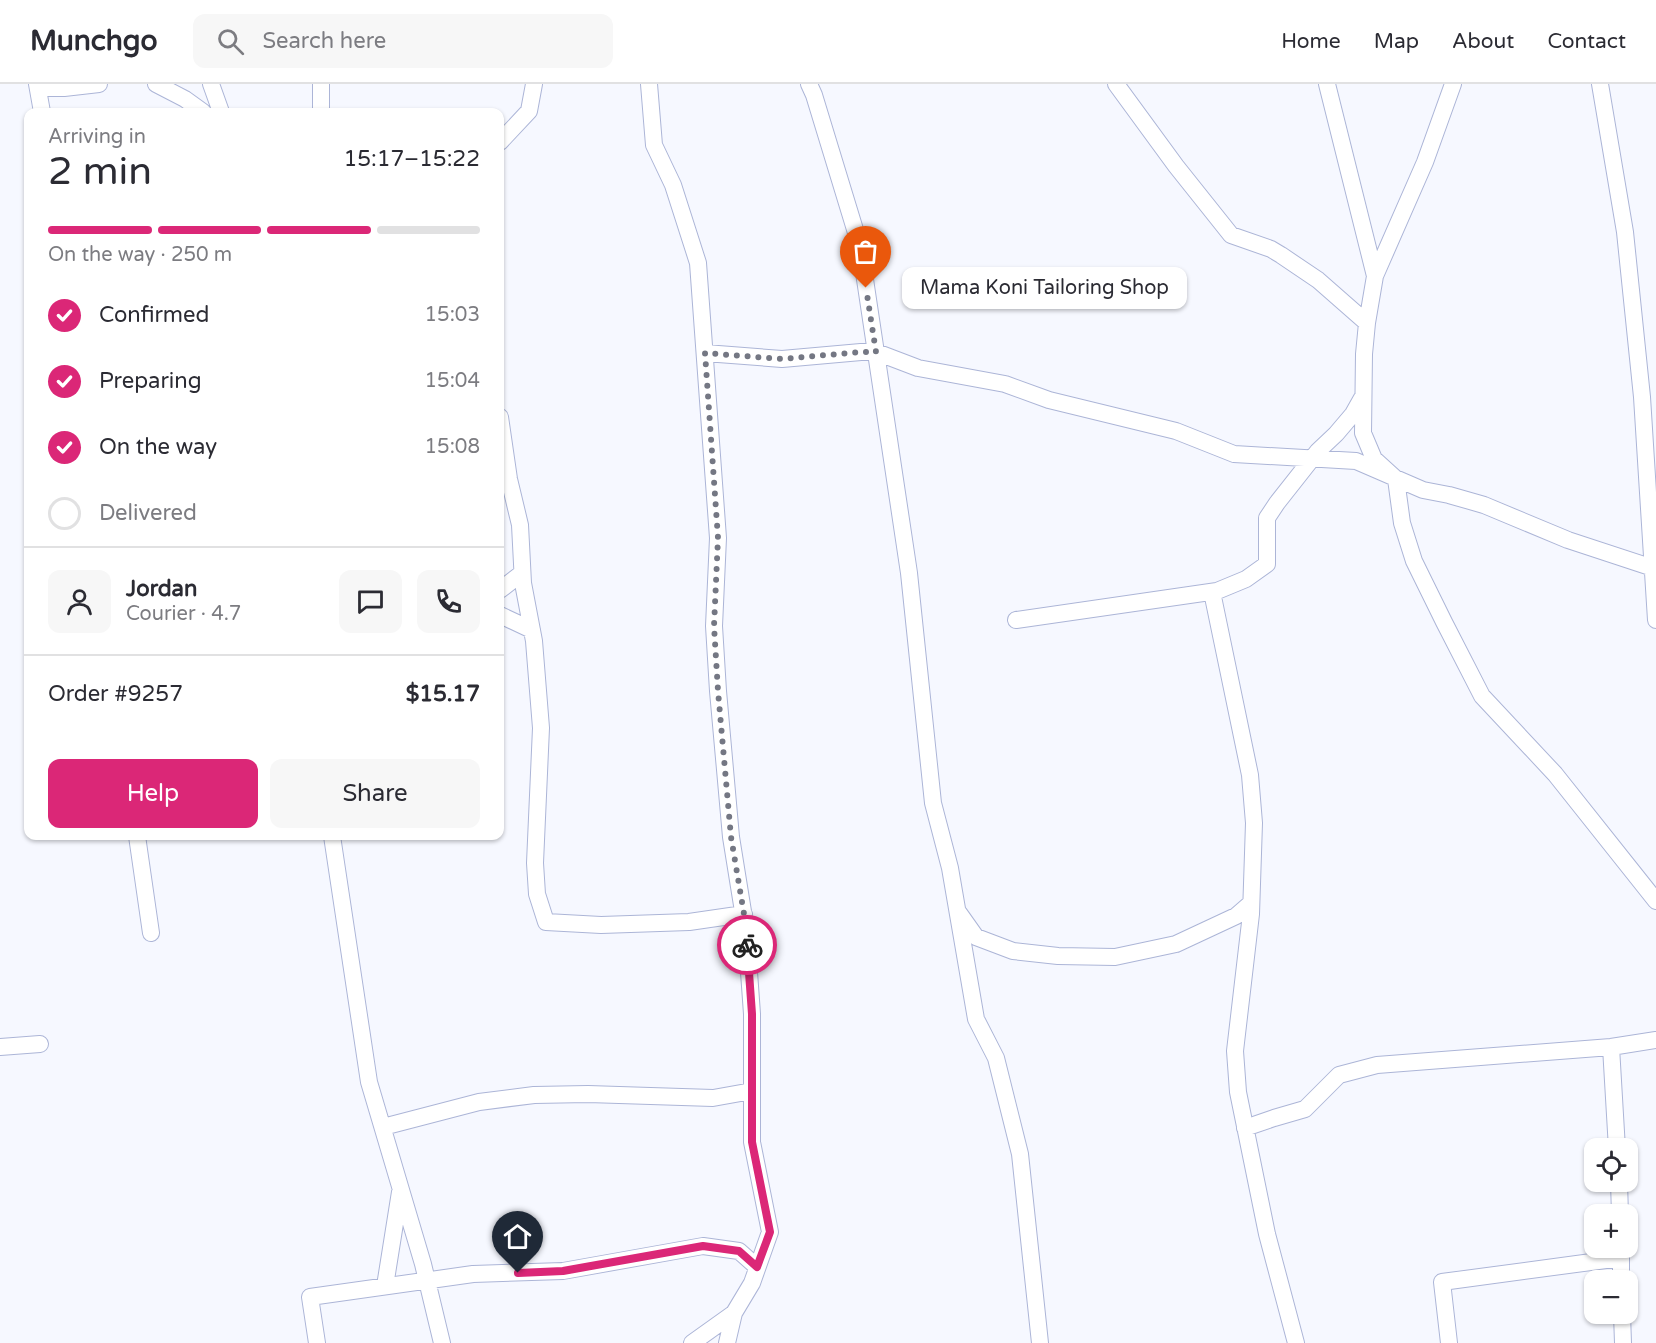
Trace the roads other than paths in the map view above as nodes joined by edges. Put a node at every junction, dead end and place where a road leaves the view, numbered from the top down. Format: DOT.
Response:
graph roads {
  1 [pos="99,84"];
  2 [pos="156,84"];
  3 [pos="211,84"];
  4 [pos="321,84"];
  5 [pos="534,84"];
  6 [pos="649,84"];
  7 [pos="809,84"];
  8 [pos="1116,84"];
  9 [pos="1327,84"];
  10 [pos="1454,84"];
  11 [pos="1600,84"];
  12 [pos="38,86"];
  13 [pos="41,108"];
  14 [pos="197,108"];
  15 [pos="219,108"];
  16 [pos="321,108"];
  17 [pos="504,138"];
  18 [pos="1375,276"];
  19 [pos="1367,323"];
  20 [pos="876,352"];
  21 [pos="705,353"];
  22 [pos="1364,394"];
  23 [pos="504,445"];
  24 [pos="1311,459"];
  25 [pos="1396,479"];
  26 [pos="1654,568"];
  27 [pos="522,573"];
  28 [pos="504,587"];
  29 [pos="1212,592"];
  30 [pos="504,617"];
  31 [pos="1016,620"];
  32 [pos="1656,620"];
  33 [pos="532,630"];
  34 [pos="138,840"];
  35 [pos="333,840"];
  36 [pos="1656,901"];
  37 [pos="1251,903"];
  38 [pos="957,910"];
  39 [pos="744,914"];
  40 [pos="151,933"];
  41 [pos="1656,1040"];
  42 [pos="40,1044"];
  43 [pos="0,1047"];
  44 [pos="1611,1047"];
  45 [pos="752,1091"];
  46 [pos="382,1127"];
  47 [pos="1245,1128"];
  48 [pos="1616,1138"];
  49 [pos="400,1186"];
  50 [pos="1590,1258"];
  51 [pos="757,1267"];
  52 [pos="427,1280"];
  53 [pos="385,1286"];
  54 [pos="734,1313"];
  55 [pos="1622,1324"];
  56 [pos="317,1343"];
  57 [pos="442,1343"];
  58 [pos="692,1343"];
  59 [pos="728,1343"];
  60 [pos="1040,1343"];
  61 [pos="1296,1343"];
  62 [pos="1449,1343"];
  63 [pos="1623,1343"];
  1 -- 12 [label="street"];
  2 -- 14 [label="street"];
  3 -- 15 [label="street"];
  4 -- 16 [label="street"];
  5 -- 17 [label="street"];
  6 -- 21 [label="street"];
  7 -- 20 [label="street"];
  8 -- 19 [label="street"];
  9 -- 18 [label="street"];
  10 -- 18 [label="street"];
  11 -- 26 [label="street"];
  12 -- 13 [label="street"];
  18 -- 19 [label="street"];
  19 -- 22 [label="street"];
  20 -- 21 [label="street"];
  20 -- 24 [label="street"];
  20 -- 38 [label="street"];
  21 -- 39 [label="street"];
  22 -- 24 [label="street"];
  22 -- 25 [label="street"];
  23 -- 27 [label="street"];
  24 -- 25 [label="street"];
  24 -- 29 [label="street"];
  25 -- 26 [label="street"];
  25 -- 36 [label="street"];
  26 -- 32 [label="street"];
  27 -- 28 [label="street"];
  27 -- 33 [label="street"];
  29 -- 31 [label="street"];
  29 -- 37 [label="street"];
  30 -- 33 [label="street"];
  33 -- 39 [label="street"];
  34 -- 40 [label="street"];
  35 -- 46 [label="street"];
  37 -- 38 [label="street"];
  37 -- 47 [label="street"];
  38 -- 60 [label="street"];
  39 -- 45 [label="street"];
  41 -- 44 [label="street"];
  42 -- 43 [label="street"];
  44 -- 47 [label="street"];
  44 -- 48 [label="street"];
  45 -- 46 [label="street"];
  45 -- 51 [label="street"];
  46 -- 49 [label="street"];
  47 -- 61 [label="street"];
  49 -- 52 [label="street"];
  49 -- 53 [label="street"];
  50 -- 62 [label="street"];
  51 -- 52 [label="street"];
  51 -- 54 [label="street"];
  52 -- 53 [label="street"];
  52 -- 57 [label="street"];
  53 -- 56 [label="street"];
  54 -- 58 [label="street"];
  54 -- 59 [label="street"];
  55 -- 63 [label="street"];
}
